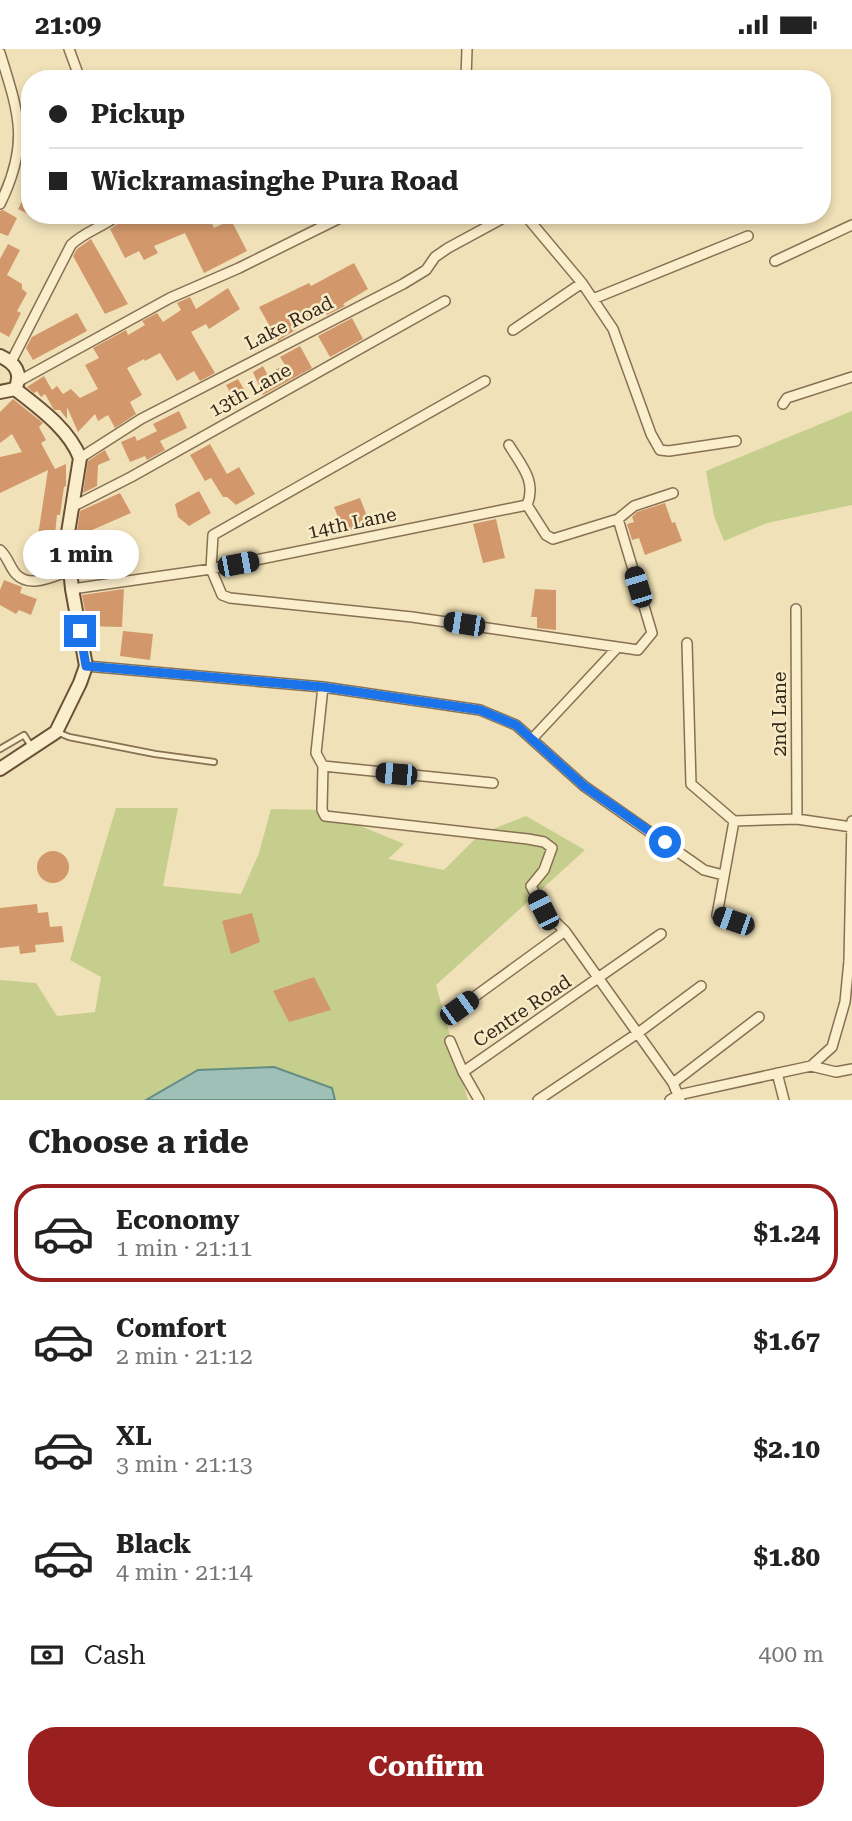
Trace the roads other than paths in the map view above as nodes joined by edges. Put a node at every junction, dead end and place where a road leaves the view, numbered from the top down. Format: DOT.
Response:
graph roads {
  1 [pos="69,49"];
  2 [pos="467,49"];
  3 [pos="0,53"];
  4 [pos="77,70"];
  5 [pos="466,70"];
  6 [pos="0,204"];
  7 [pos="108,224"];
  8 [pos="328,224"];
  9 [pos="492,224"];
  10 [pos="533,224"];
  11 [pos="852,225"];
  12 [pos="748,236"];
  13 [pos="775,261"];
  14 [pos="582,283"];
  15 [pos="593,299"];
  16 [pos="444,301"];
  17 [pos="513,330"];
  18 [pos="6,359"];
  19 [pos="852,377"];
  20 [pos="485,381"];
  21 [pos="17,385"];
  22 [pos="0,392"];
  23 [pos="782,404"];
  24 [pos="736,441"];
  25 [pos="509,445"];
  26 [pos="80,458"];
  27 [pos="673,493"];
  28 [pos="527,505"];
  29 [pos="72,506"];
  30 [pos="618,519"];
  31 [pos="0,550"];
  32 [pos="211,569"];
  33 [pos="69,571"];
  34 [pos="72,589"];
  35 [pos="796,609"];
  36 [pos="687,643"];
  37 [pos="618,647"];
  38 [pos="86,666"];
  39 [pos="323,687"];
  40 [pos="56,732"];
  41 [pos="532,739"];
  42 [pos="33,748"];
  43 [pos="0,749"];
  44 [pos="214,762"];
  45 [pos="323,767"];
  46 [pos="0,769"];
  47 [pos="493,783"];
  48 [pos="797,819"];
  49 [pos="734,821"];
  50 [pos="851,825"];
  51 [pos="852,872"];
  52 [pos="723,875"];
  53 [pos="750,926"];
  54 [pos="565,931"];
  55 [pos="661,934"];
  56 [pos="851,961"];
  57 [pos="600,979"];
  58 [pos="701,986"];
  59 [pos="459,1008"];
  60 [pos="759,1017"];
  61 [pos="638,1033"];
  62 [pos="450,1041"];
  63 [pos="811,1066"];
  64 [pos="852,1069"];
  65 [pos="463,1072"];
  66 [pos="777,1073"];
  67 [pos="673,1083"];
  68 [pos="676,1098"];
  69 [pos="480,1100"];
  70 [pos="538,1100"];
  71 [pos="784,1100"];
  1 -- 4 [label="street"];
  2 -- 5 [label="street"];
  3 -- 6 [label="street"];
  7 -- 18 [label="street"];
  8 -- 21 [label="street"];
  9 -- 26 [label="street, Lake Road"];
  10 -- 14 [label="street"];
  11 -- 13 [label="street"];
  12 -- 15 [label="street"];
  14 -- 15 [label="street"];
  14 -- 17 [label="street"];
  15 -- 24 [label="street"];
  16 -- 29 [label="street, 13th Lane"];
  18 -- 21 [label="street"];
  19 -- 23 [label="street"];
  20 -- 32 [label="street"];
  21 -- 22 [label="street"];
  21 -- 26 [label="street"];
  25 -- 28 [label="street"];
  26 -- 29 [label="street"];
  27 -- 30 [label="street"];
  28 -- 30 [label="street"];
  28 -- 32 [label="street, 14th Lane"];
  29 -- 33 [label="street"];
  30 -- 37 [label="street"];
  31 -- 33 [label="street"];
  32 -- 34 [label="street, 14th Lane"];
  32 -- 37 [label="street"];
  33 -- 34 [label="street"];
  34 -- 38 [label="street"];
  35 -- 48 [label="street, 2nd Lane"];
  36 -- 49 [label="street"];
  37 -- 41 [label="street"];
  38 -- 39 [label="street"];
  38 -- 40 [label="street"];
  39 -- 41 [label="street"];
  39 -- 45 [label="street"];
  40 -- 42 [label="street"];
  40 -- 44 [label="lane"];
  41 -- 52 [label="street"];
  42 -- 43 [label="lane"];
  42 -- 46 [label="street"];
  45 -- 47 [label="street"];
  45 -- 54 [label="street"];
  48 -- 49 [label="street"];
  48 -- 50 [label="street"];
  49 -- 52 [label="street"];
  50 -- 51 [label="street"];
  51 -- 56 [label="street"];
  52 -- 53 [label="street"];
  54 -- 57 [label="street"];
  54 -- 59 [label="street"];
  55 -- 57 [label="street, Centre Road"];
  56 -- 63 [label="street"];
  57 -- 61 [label="street"];
  57 -- 65 [label="street, Centre Road"];
  58 -- 61 [label="street"];
  60 -- 67 [label="street"];
  61 -- 67 [label="street"];
  61 -- 70 [label="street"];
  62 -- 65 [label="street"];
  63 -- 64 [label="street"];
  63 -- 66 [label="street"];
  65 -- 69 [label="street"];
  66 -- 68 [label="street"];
  66 -- 71 [label="street"];
  67 -- 68 [label="street"];
}
